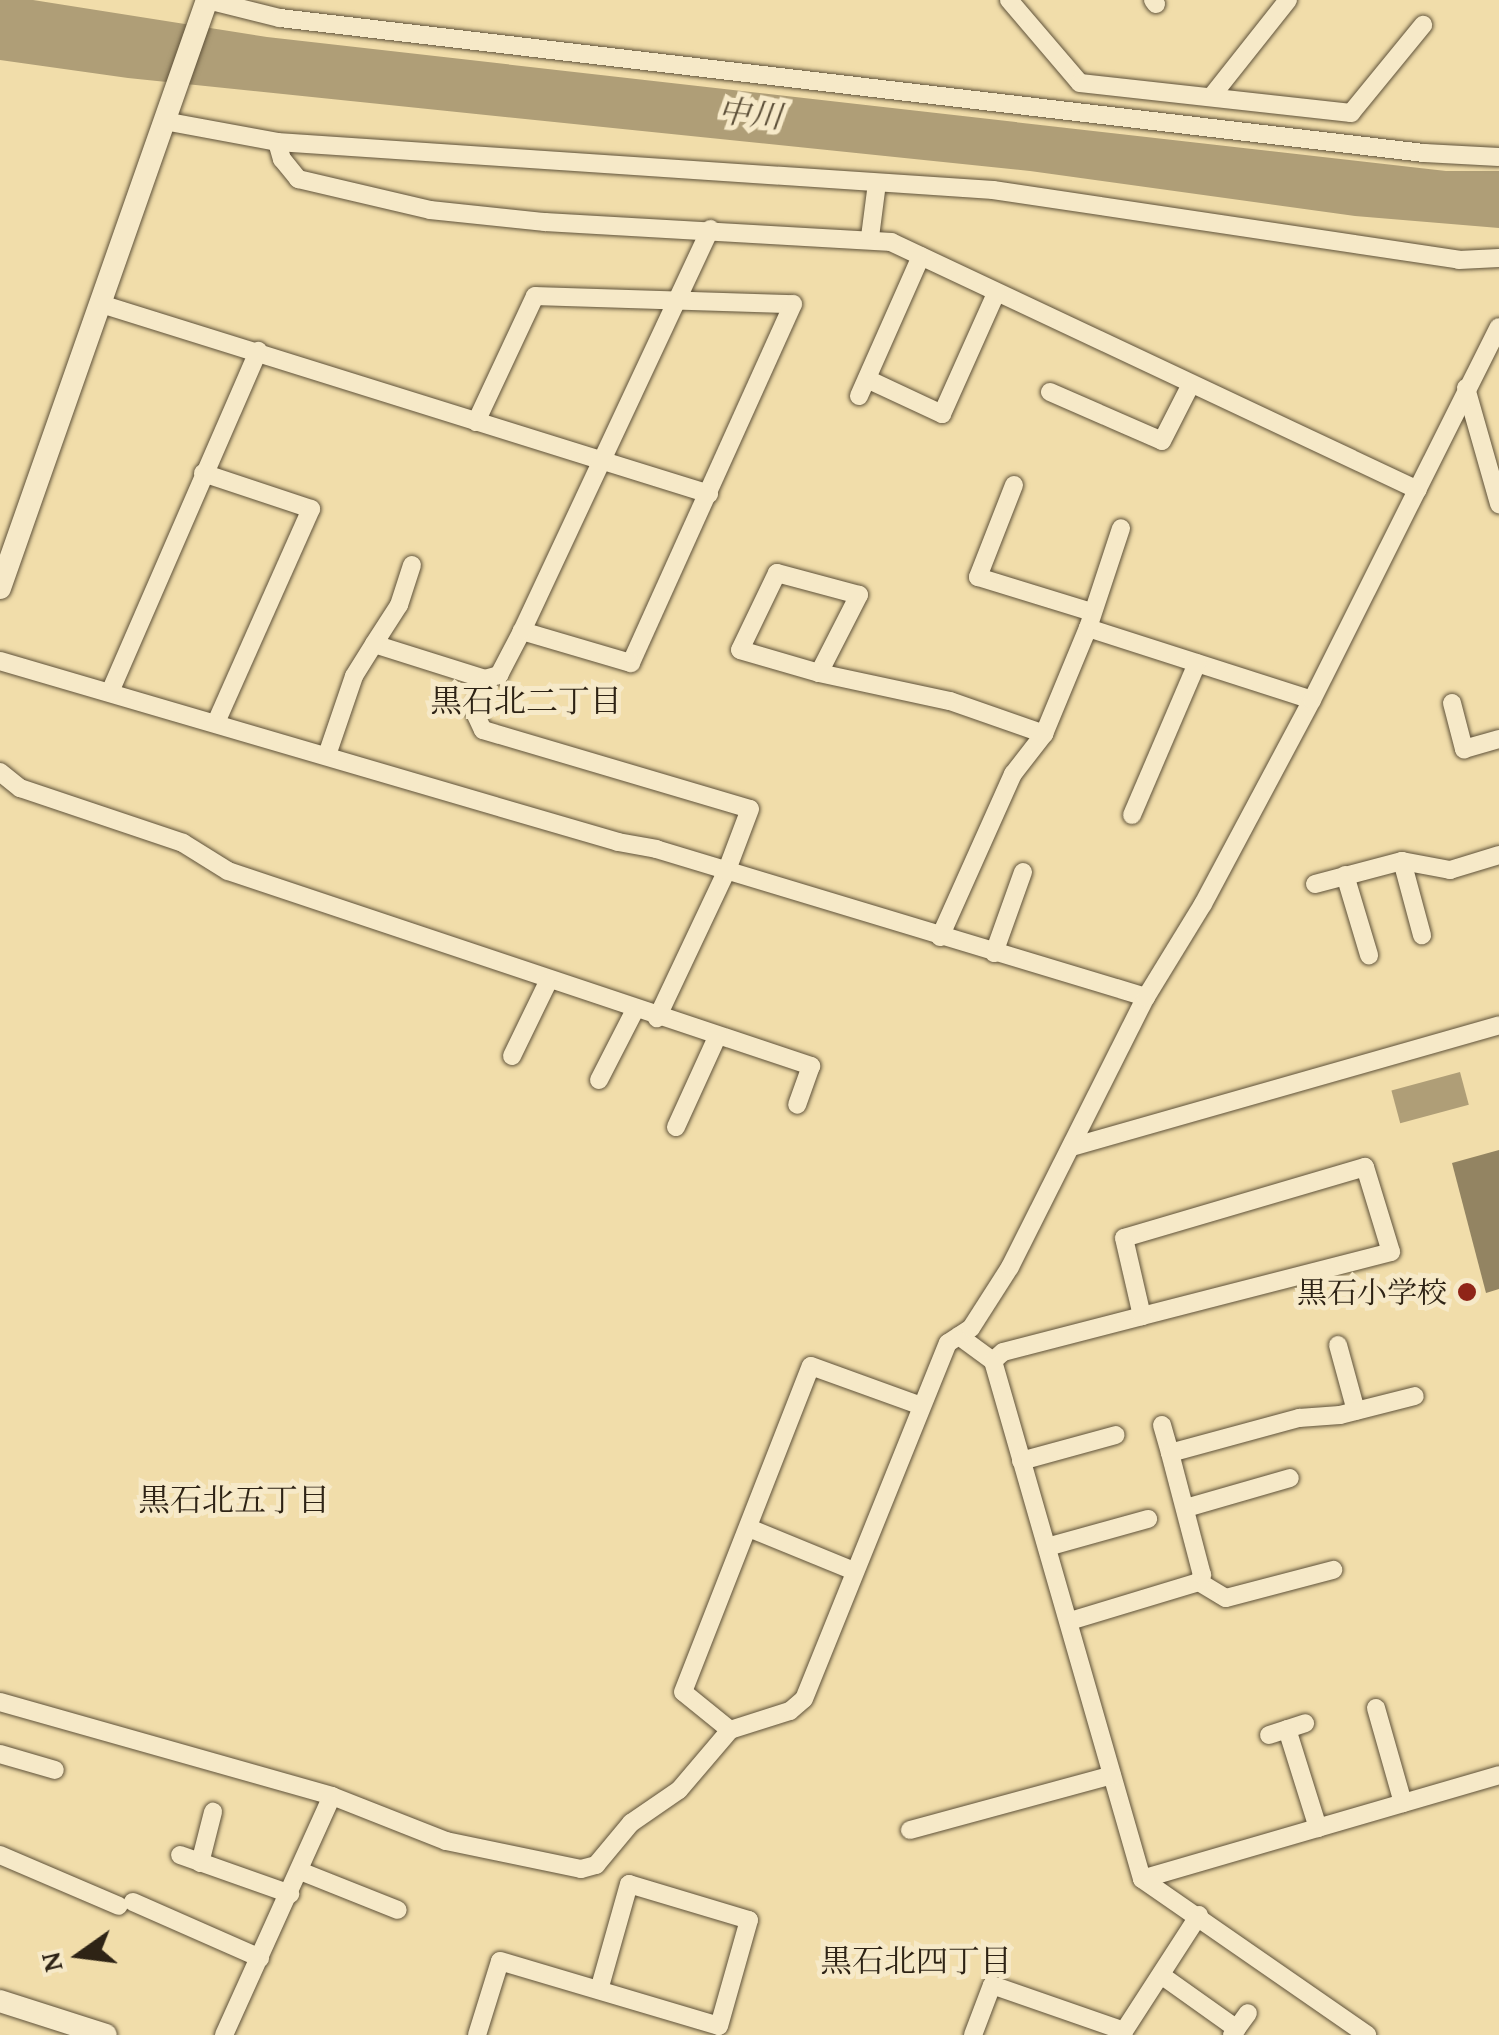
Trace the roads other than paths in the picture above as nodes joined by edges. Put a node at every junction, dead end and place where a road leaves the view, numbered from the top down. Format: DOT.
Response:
graph roads {
  1 [pos="1010,0"];
  2 [pos="1288,0"];
  3 [pos="205,5"];
  4 [pos="1423,25"];
  5 [pos="1211,97"];
  6 [pos="168,111"];
  7 [pos="277,142"];
  8 [pos="1499,157"];
  9 [pos="877,183"];
  10 [pos="710,229"];
  11 [pos="870,237"];
  12 [pos="922,256"];
  13 [pos="1499,258"];
  14 [pos="996,293"];
  15 [pos="677,300"];
  16 [pos="101,304"];
  17 [pos="1499,328"];
  18 [pos="258,350"];
  19 [pos="1191,384"];
  20 [pos="1466,388"];
  21 [pos="1050,392"];
  22 [pos="476,422"];
  23 [pos="1492,450"];
  24 [pos="602,460"];
  25 [pos="203,473"];
  26 [pos="1014,485"];
  27 [pos="1418,490"];
  28 [pos="709,494"];
  29 [pos="1499,504"];
  30 [pos="1121,528"];
  31 [pos="412,565"];
  32 [pos="0,588"];
  33 [pos="1090,620"];
  34 [pos="522,631"];
  35 [pos="374,644"];
  36 [pos="0,661"];
  37 [pos="1197,662"];
  38 [pos="819,673"];
  39 [pos="485,679"];
  40 [pos="110,692"];
  41 [pos="1312,700"];
  42 [pos="1452,703"];
  43 [pos="216,722"];
  44 [pos="1044,734"];
  45 [pos="1499,739"];
  46 [pos="328,755"];
  47 [pos="0,772"];
  48 [pos="1132,815"];
  49 [pos="1499,855"];
  50 [pos="1402,861"];
  51 [pos="727,870"];
  52 [pos="1023,872"];
  53 [pos="1345,875"];
  54 [pos="1315,884"];
  55 [pos="1422,935"];
  56 [pos="940,936"];
  57 [pos="994,953"];
  58 [pos="1368,955"];
  59 [pos="548,982"];
  60 [pos="1146,997"];
  61 [pos="634,1010"];
  62 [pos="657,1018"];
  63 [pos="1499,1025"];
  64 [pos="717,1037"];
  65 [pos="512,1056"];
  66 [pos="599,1080"];
  67 [pos="797,1105"];
  68 [pos="676,1127"];
  69 [pos="1072,1147"];
  70 [pos="1142,1316"];
  71 [pos="959,1336"];
  72 [pos="1338,1345"];
  73 [pos="993,1360"];
  74 [pos="1415,1396"];
  75 [pos="920,1405"];
  76 [pos="1356,1410"];
  77 [pos="1162,1425"];
  78 [pos="1116,1435"];
  79 [pos="1170,1453"];
  80 [pos="1021,1461"];
  81 [pos="1290,1478"];
  82 [pos="1186,1508"];
  83 [pos="1148,1520"];
  84 [pos="748,1528"];
  85 [pos="1046,1548"];
  86 [pos="1332,1570"];
  87 [pos="854,1571"];
  88 [pos="1199,1582"];
  89 [pos="1070,1621"];
  90 [pos="0,1702"];
  91 [pos="1376,1708"];
  92 [pos="730,1730"];
  93 [pos="1268,1735"];
  94 [pos="0,1754"];
  95 [pos="54,1770"];
  96 [pos="1112,1775"];
  97 [pos="1499,1775"];
  98 [pos="332,1796"];
  99 [pos="1402,1803"];
  100 [pos="213,1812"];
  101 [pos="1318,1828"];
  102 [pos="910,1830"];
  103 [pos="0,1855"];
  104 [pos="180,1856"];
  105 [pos="200,1863"];
  106 [pos="300,1871"];
  107 [pos="1142,1879"];
  108 [pos="290,1894"];
  109 [pos="398,1910"];
  110 [pos="1199,1915"];
  111 [pos="260,1958"];
  112 [pos="1160,1975"];
  113 [pos="599,1990"];
  114 [pos="0,2001"];
  115 [pos="1248,2013"];
  116 [pos="1234,2032"];
  117 [pos="1130,2033"];
  118 [pos="106,2035"];
  119 [pos="224,2035"];
  120 [pos="477,2035"];
  121 [pos="973,2035"];
  122 [pos="1367,2035"];
  1 -- 5 [label="street"];
  2 -- 5 [label="street"];
  3 -- 6 [label="street"];
  3 -- 8 [label="street"];
  4 -- 5 [label="street"];
  6 -- 7 [label="street"];
  6 -- 16 [label="street"];
  7 -- 9 [label="street"];
  7 -- 10 [label="street"];
  9 -- 11 [label="street"];
  9 -- 13 [label="street"];
  10 -- 11 [label="street"];
  10 -- 15 [label="street"];
  11 -- 12 [label="street"];
  12 -- 14 [label="street"];
  12 -- 14 [label="street"];
  14 -- 19 [label="street"];
  15 -- 22 [label="street"];
  15 -- 24 [label="street"];
  15 -- 28 [label="street"];
  16 -- 18 [label="street"];
  16 -- 32 [label="street"];
  17 -- 20 [label="street"];
  18 -- 22 [label="street"];
  18 -- 25 [label="street"];
  19 -- 21 [label="street"];
  19 -- 27 [label="street"];
  20 -- 23 [label="street"];
  20 -- 27 [label="street"];
  22 -- 24 [label="street"];
  23 -- 29 [label="street"];
  24 -- 28 [label="street"];
  24 -- 34 [label="street"];
  25 -- 40 [label="street"];
  25 -- 43 [label="street"];
  26 -- 33 [label="street"];
  27 -- 41 [label="street"];
  28 -- 34 [label="street"];
  30 -- 33 [label="street"];
  31 -- 35 [label="street"];
  33 -- 37 [label="street"];
  33 -- 44 [label="street"];
  34 -- 39 [label="street"];
  35 -- 39 [label="street"];
  35 -- 46 [label="street"];
  36 -- 40 [label="street"];
  37 -- 41 [label="street"];
  37 -- 48 [label="street"];
  38 -- 38 [label="street"];
  38 -- 44 [label="street"];
  39 -- 51 [label="street"];
  40 -- 43 [label="street"];
  41 -- 60 [label="street"];
  42 -- 45 [label="street"];
  43 -- 46 [label="street"];
  44 -- 56 [label="street"];
  46 -- 51 [label="street"];
  47 -- 59 [label="street"];
  49 -- 50 [label="street"];
  50 -- 53 [label="street"];
  50 -- 55 [label="street"];
  51 -- 56 [label="street"];
  51 -- 62 [label="street"];
  52 -- 57 [label="street"];
  53 -- 54 [label="street"];
  53 -- 58 [label="street"];
  56 -- 57 [label="street"];
  57 -- 60 [label="street"];
  59 -- 61 [label="street"];
  59 -- 65 [label="street"];
  60 -- 69 [label="street"];
  61 -- 62 [label="street"];
  61 -- 66 [label="street"];
  62 -- 64 [label="street"];
  63 -- 69 [label="street"];
  64 -- 67 [label="street"];
  64 -- 68 [label="street"];
  69 -- 71 [label="street"];
  70 -- 70 [label="street"];
  70 -- 73 [label="street"];
  71 -- 73 [label="street"];
  71 -- 75 [label="street"];
  72 -- 76 [label="street"];
  73 -- 80 [label="street"];
  74 -- 76 [label="street"];
  75 -- 84 [label="street"];
  75 -- 87 [label="street"];
  76 -- 79 [label="street"];
  77 -- 79 [label="street"];
  78 -- 80 [label="street"];
  79 -- 82 [label="street"];
  80 -- 85 [label="street"];
  81 -- 82 [label="street"];
  82 -- 88 [label="street"];
  83 -- 85 [label="street"];
  84 -- 87 [label="street"];
  84 -- 92 [label="street"];
  85 -- 89 [label="street"];
  86 -- 88 [label="street"];
  87 -- 92 [label="street"];
  88 -- 89 [label="street"];
  89 -- 96 [label="street"];
  90 -- 98 [label="street"];
  91 -- 99 [label="street"];
  92 -- 98 [label="street"];
  93 -- 101 [label="street"];
  94 -- 95 [label="street"];
  96 -- 102 [label="street"];
  96 -- 107 [label="street"];
  97 -- 99 [label="street"];
  98 -- 106 [label="street"];
  99 -- 101 [label="street"];
  100 -- 105 [label="street"];
  101 -- 107 [label="street"];
  103 -- 111 [label="street"];
  104 -- 105 [label="street"];
  105 -- 108 [label="street"];
  106 -- 108 [label="street"];
  106 -- 109 [label="street"];
  107 -- 110 [label="street"];
  108 -- 111 [label="street"];
  110 -- 112 [label="street"];
  110 -- 122 [label="street"];
  111 -- 119 [label="street"];
  112 -- 116 [label="street"];
  112 -- 117 [label="street"];
  113 -- 113 [label="street"];
  113 -- 120 [label="street"];
  114 -- 118 [label="street"];
  115 -- 116 [label="street"];
  117 -- 121 [label="street"];
}
